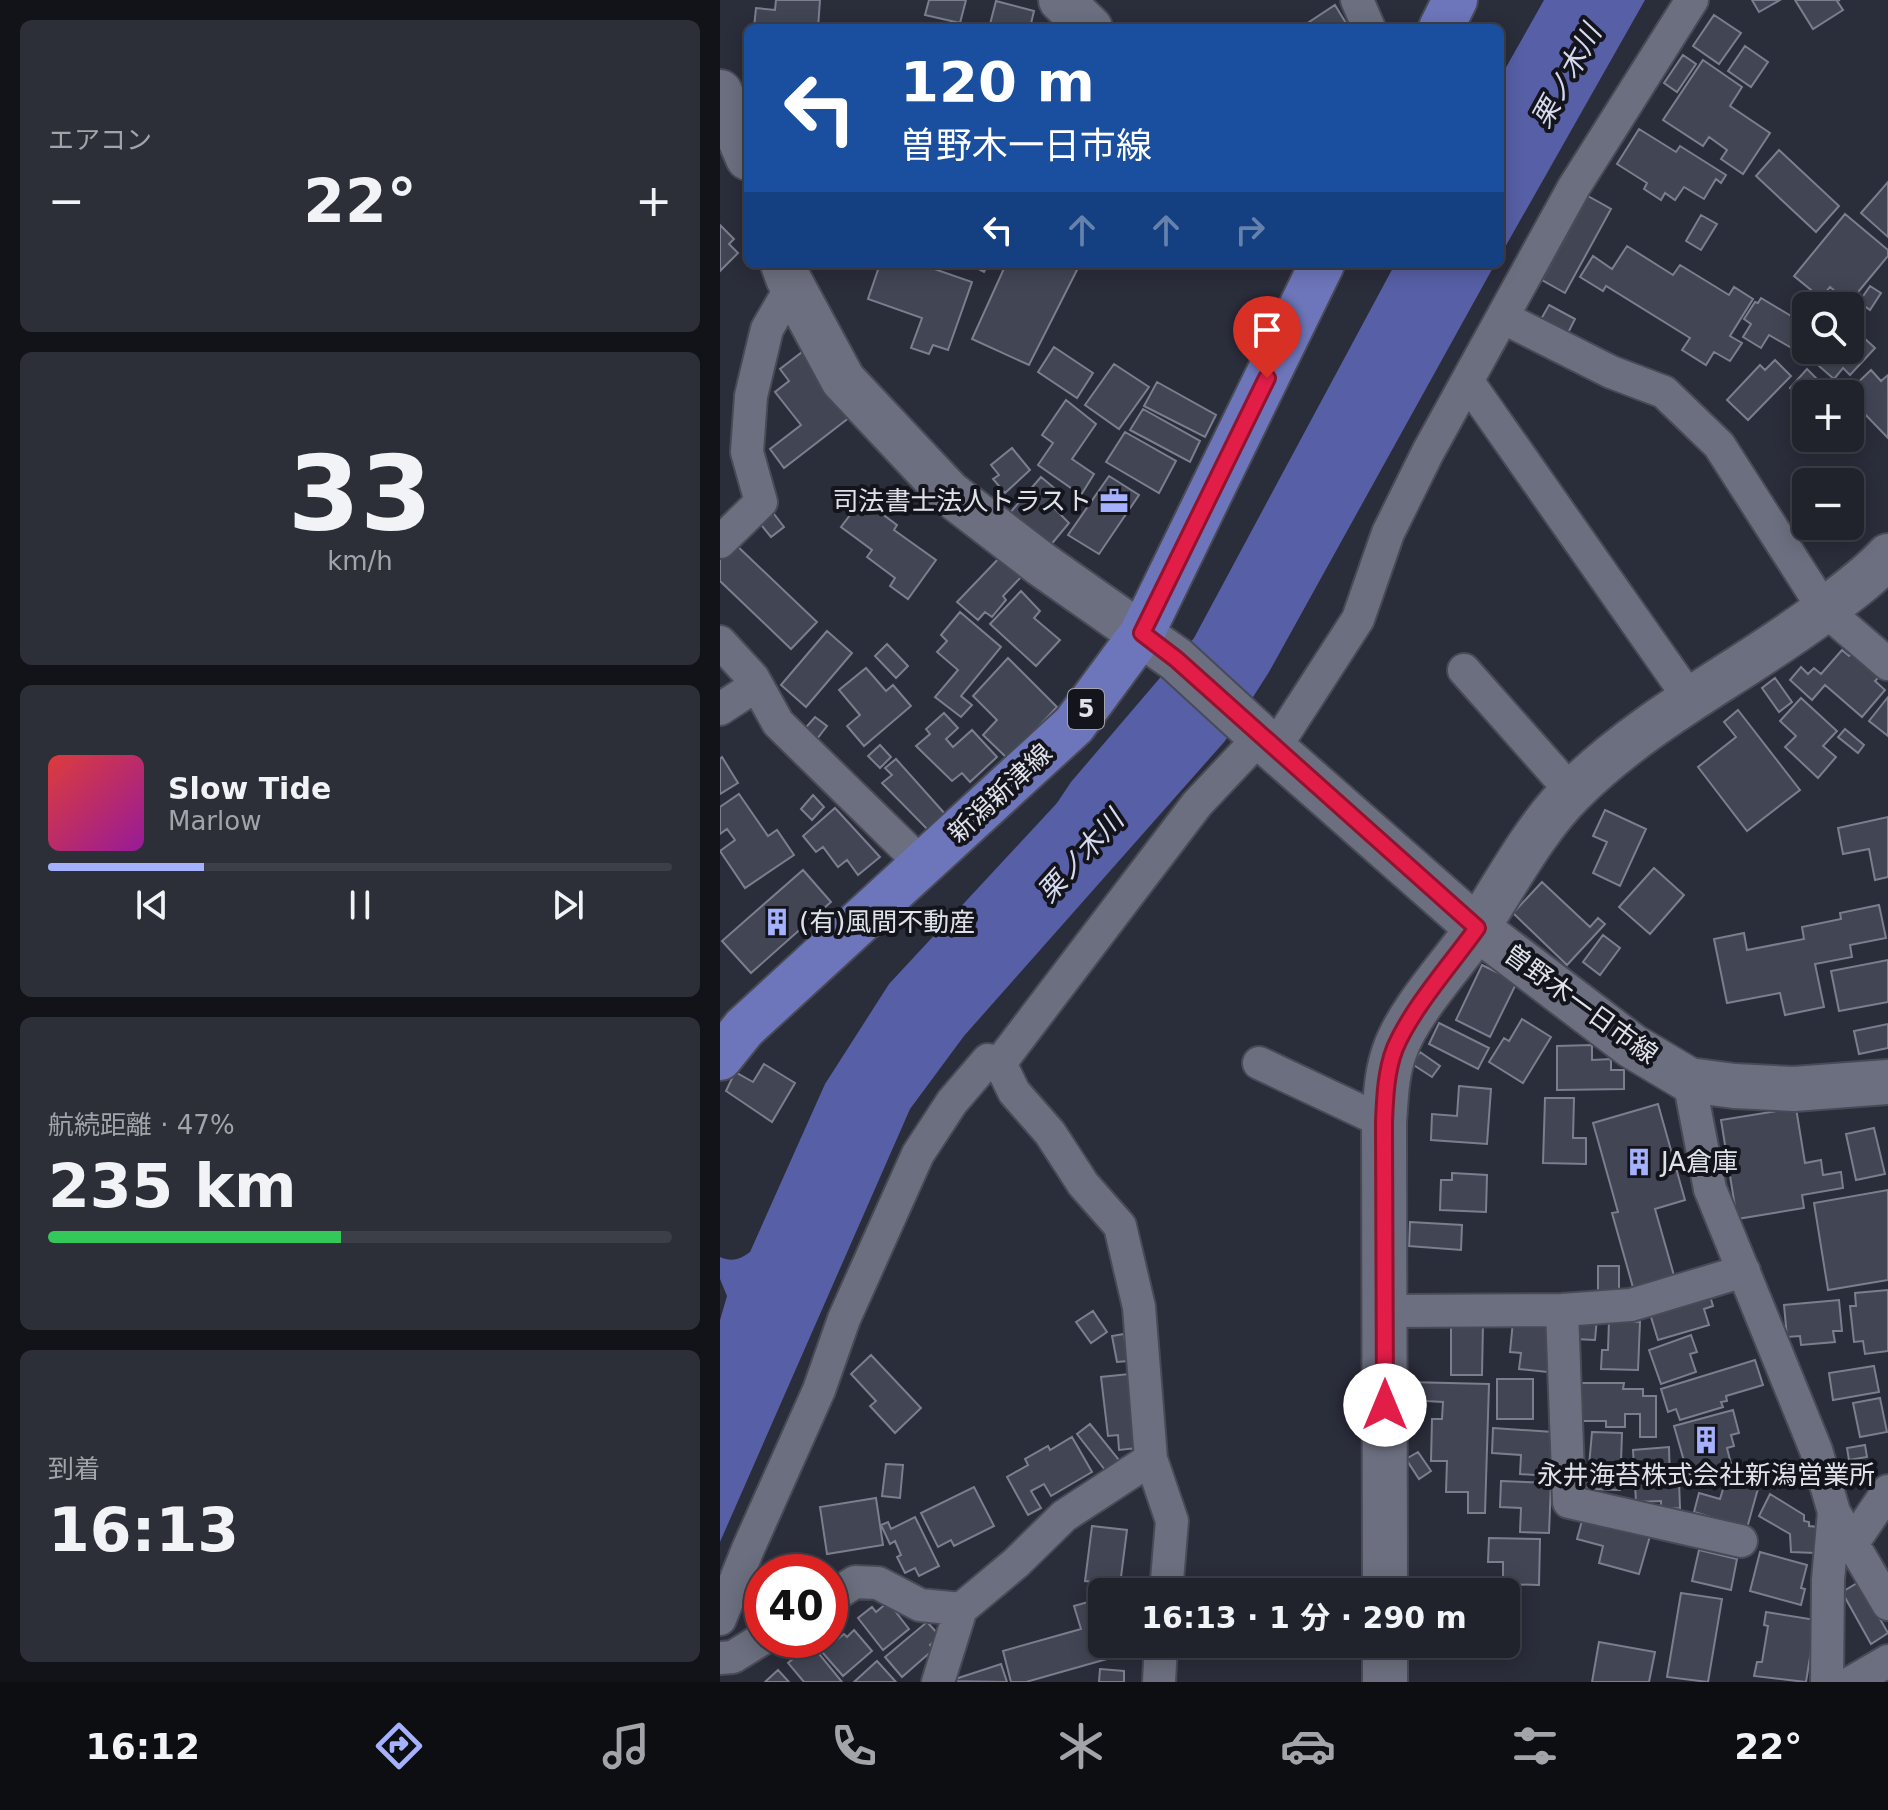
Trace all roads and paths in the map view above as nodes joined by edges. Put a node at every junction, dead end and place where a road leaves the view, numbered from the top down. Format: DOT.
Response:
graph roads {
  1 [pos="1061,0"];
  2 [pos="1357,0"];
  3 [pos="1455,0"];
  4 [pos="1692,0"];
  5 [pos="1086,24"];
  6 [pos="1367,24"];
  7 [pos="1443,24"];
  8 [pos="720,92"];
  9 [pos="744,149"];
  10 [pos="1320,268"];
  11 [pos="788,275"];
  12 [pos="1504,318"];
  13 [pos="1468,382"];
  14 [pos="720,542"];
  15 [pos="1888,556"];
  16 [pos="1824,609"];
  17 [pos="1142,633"];
  18 [pos="720,642"];
  19 [pos="1888,664"];
  20 [pos="1464,670"];
  21 [pos="757,685"];
  22 [pos="1690,699"];
  23 [pos="720,709"];
  24 [pos="1260,736"];
  25 [pos="1572,792"];
  26 [pos="923,865"];
  27 [pos="1477,928"];
  28 [pos="720,1058"];
  29 [pos="1000,1063"];
  30 [pos="1259,1063"];
  31 [pos="1689,1080"];
  32 [pos="1888,1082"];
  33 [pos="1384,1122"];
  34 [pos="1744,1271"];
  35 [pos="1562,1310"];
  36 [pos="1385,1311"];
  37 [pos="1151,1459"];
  38 [pos="1888,1491"];
  39 [pos="1834,1512"];
  40 [pos="1741,1541"];
  41 [pos="1852,1544"];
  42 [pos="1167,1578"];
  43 [pos="1385,1578"];
  44 [pos="848,1586"];
  45 [pos="1888,1604"];
  46 [pos="961,1609"];
  47 [pos="720,1619"];
  48 [pos="744,1650"];
  49 [pos="720,1658"];
  50 [pos="1160,1658"];
  51 [pos="1385,1658"];
  52 [pos="1888,1661"];
  53 [pos="938,1682"];
  54 [pos="1159,1682"];
  55 [pos="1385,1682"];
  56 [pos="1827,1682"];
  57 [pos="1852,1682"];
  1 -- 5 [label="main road"];
  2 -- 6 [label="street"];
  3 -- 7 [label="main road"];
  4 -- 12 [label="street"];
  8 -- 9 [label="main road"];
  10 -- 17 [label="main road, 新潟新津線 / 5"];
  11 -- 14 [label="street"];
  11 -- 17 [label="main road, 曽野木一日市線"];
  12 -- 13 [label="street"];
  12 -- 16 [label="street"];
  13 -- 22 [label="street"];
  13 -- 24 [label="street"];
  15 -- 16 [label="main road"];
  16 -- 19 [label="street"];
  16 -- 22 [label="main road"];
  17 -- 24 [label="main road, 曽野木一日市線"];
  17 -- 26 [label="main road, 新潟新津線 / 5"];
  18 -- 21 [label="street"];
  20 -- 25 [label="street"];
  21 -- 23 [label="street"];
  21 -- 26 [label="street"];
  22 -- 25 [label="main road"];
  24 -- 27 [label="main road, 曽野木一日市線"];
  24 -- 29 [label="street"];
  25 -- 27 [label="main road"];
  26 -- 28 [label="main road, 新潟新津線 / 5"];
  27 -- 31 [label="main road, 曽野木一日市線"];
  27 -- 33 [label="main road"];
  29 -- 37 [label="street"];
  29 -- 47 [label="street"];
  30 -- 33 [label="street"];
  31 -- 32 [label="main road, 曽野木一日市線"];
  31 -- 34 [label="street"];
  33 -- 36 [label="main road"];
  34 -- 35 [label="street"];
  34 -- 39 [label="street"];
  35 -- 36 [label="street"];
  35 -- 40 [label="street"];
  36 -- 43 [label="main road"];
  37 -- 42 [label="street"];
  37 -- 46 [label="street"];
  38 -- 41 [label="street"];
  39 -- 41 [label="street"];
  39 -- 56 [label="street"];
  41 -- 45 [label="street"];
  44 -- 46 [label="street"];
  46 -- 53 [label="street"];
  48 -- 49 [label="street"];
  50 -- 54 [label="street"];
  51 -- 55 [label="main road"];
  52 -- 57 [label="street"];
}
